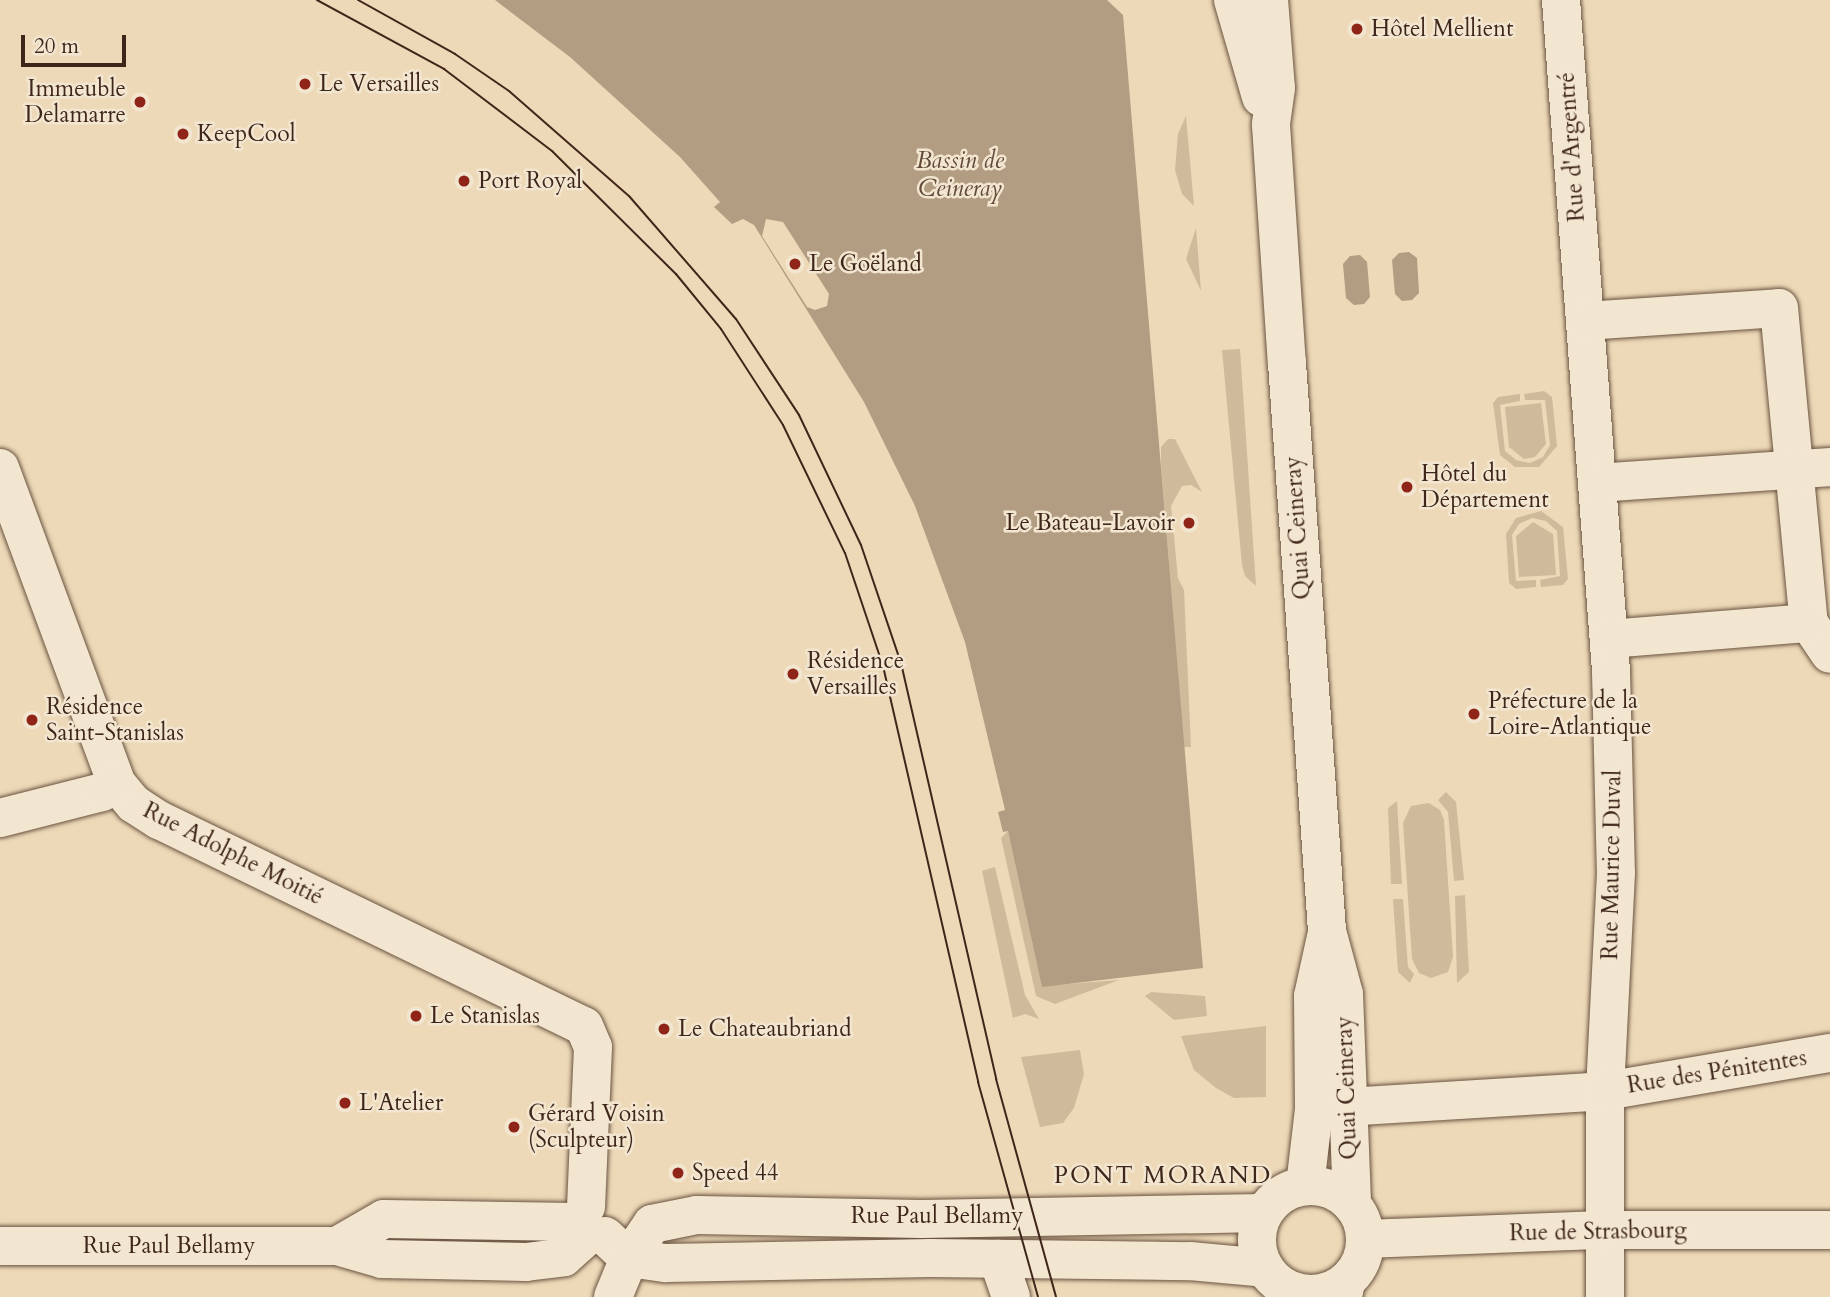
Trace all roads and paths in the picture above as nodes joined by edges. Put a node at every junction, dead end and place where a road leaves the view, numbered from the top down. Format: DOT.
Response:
graph roads {
  1 [pos="1233,0"];
  2 [pos="1269,0"];
  3 [pos="1561,0"];
  4 [pos="1271,125"];
  5 [pos="1584,308"];
  6 [pos="0,468"];
  7 [pos="1817,468"];
  8 [pos="1597,483"];
  9 [pos="1609,639"];
  10 [pos="1825,646"];
  11 [pos="117,784"];
  12 [pos="0,818"];
  13 [pos="1327,931"];
  14 [pos="1830,1053"];
  15 [pos="1605,1091"];
  16 [pos="1346,1107"];
  17 [pos="1306,1186"];
  18 [pos="1352,1204"];
  19 [pos="1264,1213"];
  20 [pos="596,1228"];
  21 [pos="1603,1230"];
  22 [pos="1830,1230"];
  23 [pos="1366,1239"];
  24 [pos="0,1246"];
  25 [pos="999,1259"];
  26 [pos="1265,1268"];
  27 [pos="1345,1289"];
  28 [pos="1295,1294"];
  29 [pos="613,1297"];
  30 [pos="635,1297"];
  31 [pos="1011,1297"];
  32 [pos="1605,1297"];
  1 -- 4 [label="main road, Quai Ceineray"];
  2 -- 4 [label="main road, Quai Ceineray"];
  3 -- 5 [label="main road, Rue d'Argentré"];
  4 -- 13 [label="main road, Quai Ceineray"];
  5 -- 7 [label="main road"];
  5 -- 8 [label="main road, Rue d'Argentré"];
  6 -- 11 [label="main road, Rue Adolphe Moitié"];
  7 -- 8 [label="main road"];
  7 -- 10 [label="main road"];
  8 -- 9 [label="main road, Rue Maurice Duval"];
  9 -- 10 [label="main road"];
  9 -- 15 [label="main road, Rue Maurice Duval"];
  11 -- 12 [label="main road"];
  11 -- 20 [label="main road, Rue Adolphe Moitié"];
  13 -- 16 [label="main road, Quai Ceineray"];
  13 -- 17 [label="main road, Quai Ceineray"];
  14 -- 15 [label="main road, Rue des Pénitentes"];
  15 -- 16 [label="main road, Rue des Pénitentes"];
  15 -- 21 [label="main road, Rue Maurice Duval"];
  16 -- 18 [label="main road, Quai Ceineray"];
  17 -- 18 [label="main road"];
  17 -- 19 [label="main road"];
  18 -- 23 [label="main road"];
  19 -- 20 [label="main road, Rue Paul Bellamy"];
  19 -- 26 [label="main road"];
  20 -- 24 [label="main road, Rue Paul Bellamy"];
  20 -- 25 [label="main road, Rue Paul Bellamy"];
  20 -- 29 [label="main road"];
  20 -- 30 [label="main road"];
  21 -- 22 [label="main road, Rue de Strasbourg"];
  21 -- 23 [label="main road, Rue de Strasbourg"];
  21 -- 32 [label="main road, Rue Maurice Duval"];
  23 -- 27 [label="main road"];
  25 -- 26 [label="main road, Rue Paul Bellamy"];
  25 -- 31 [label="main road"];
  26 -- 28 [label="main road"];
  27 -- 28 [label="main road"];
}
